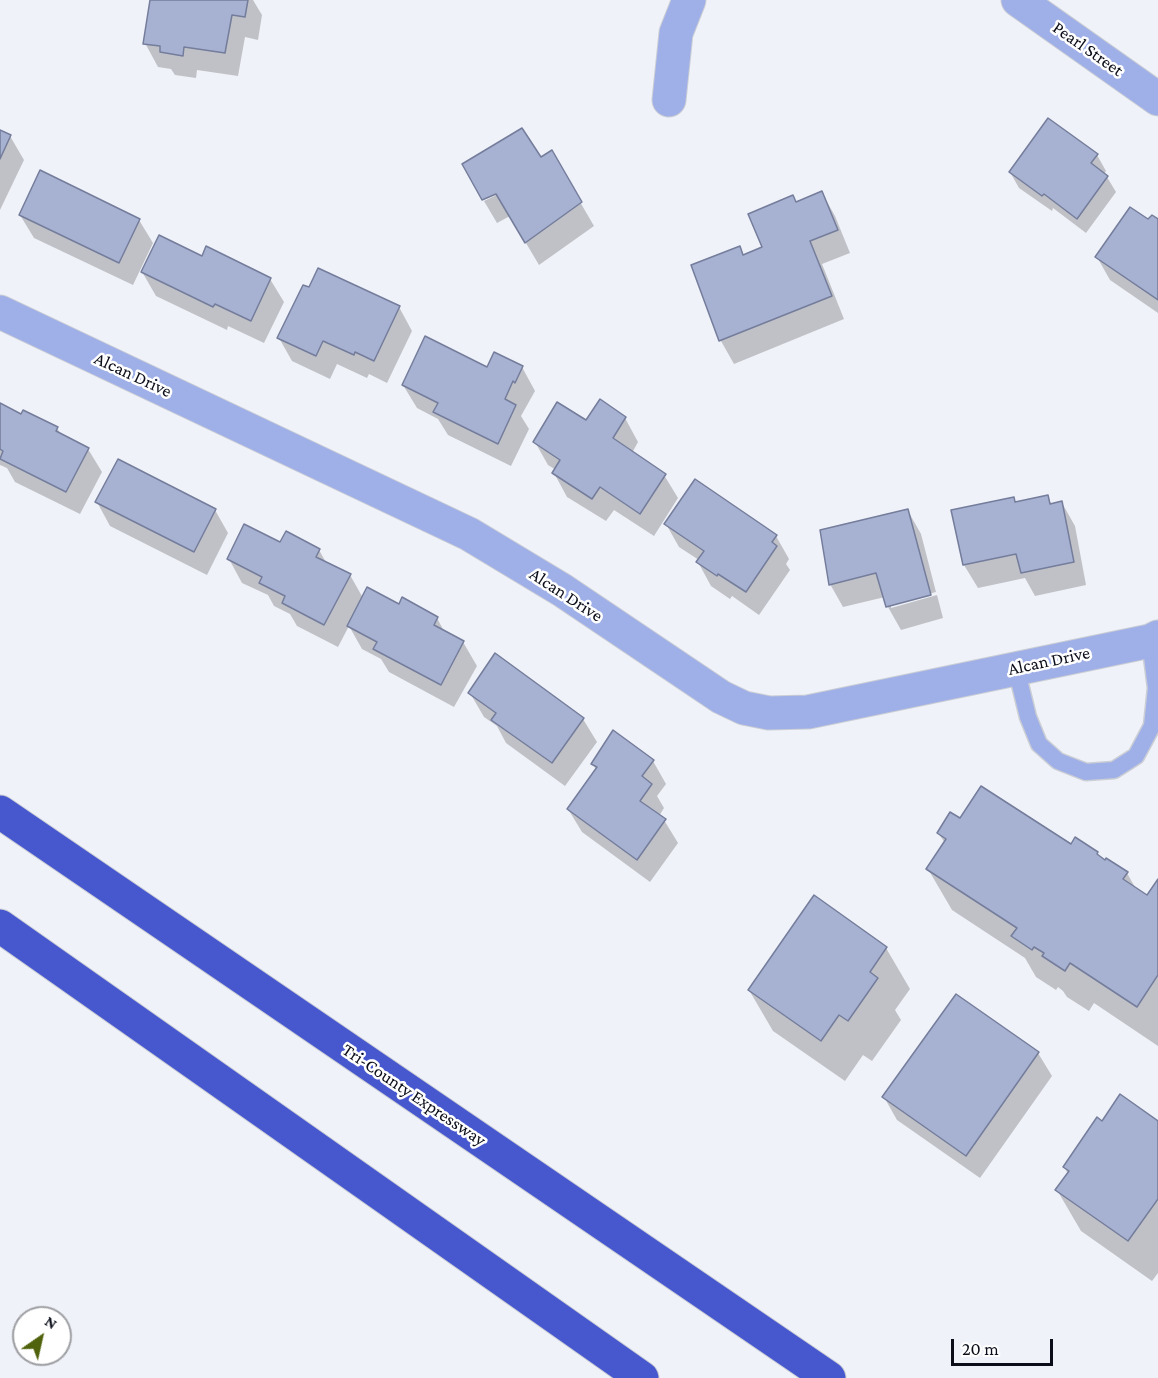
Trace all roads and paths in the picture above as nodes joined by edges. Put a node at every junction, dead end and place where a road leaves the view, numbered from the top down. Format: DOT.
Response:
graph roads {
  1 [pos="689,0"];
  2 [pos="1018,0"];
  3 [pos="1158,99"];
  4 [pos="669,100"];
  5 [pos="0,312"];
  6 [pos="1154,639"];
  7 [pos="1016,668"];
  8 [pos="0,812"];
  9 [pos="0,926"];
  10 [pos="642,1378"];
  11 [pos="829,1378"];
  1 -- 4 [label="street"];
  2 -- 3 [label="street, Pearl Street"];
  5 -- 7 [label="street, Alcan Drive"];
  6 -- 7 [label="street, Alcan Drive"];
  6 -- 7 [label="lane"];
  8 -- 11 [label="highway, Tri-County Expressway"];
  9 -- 10 [label="highway"];
}
